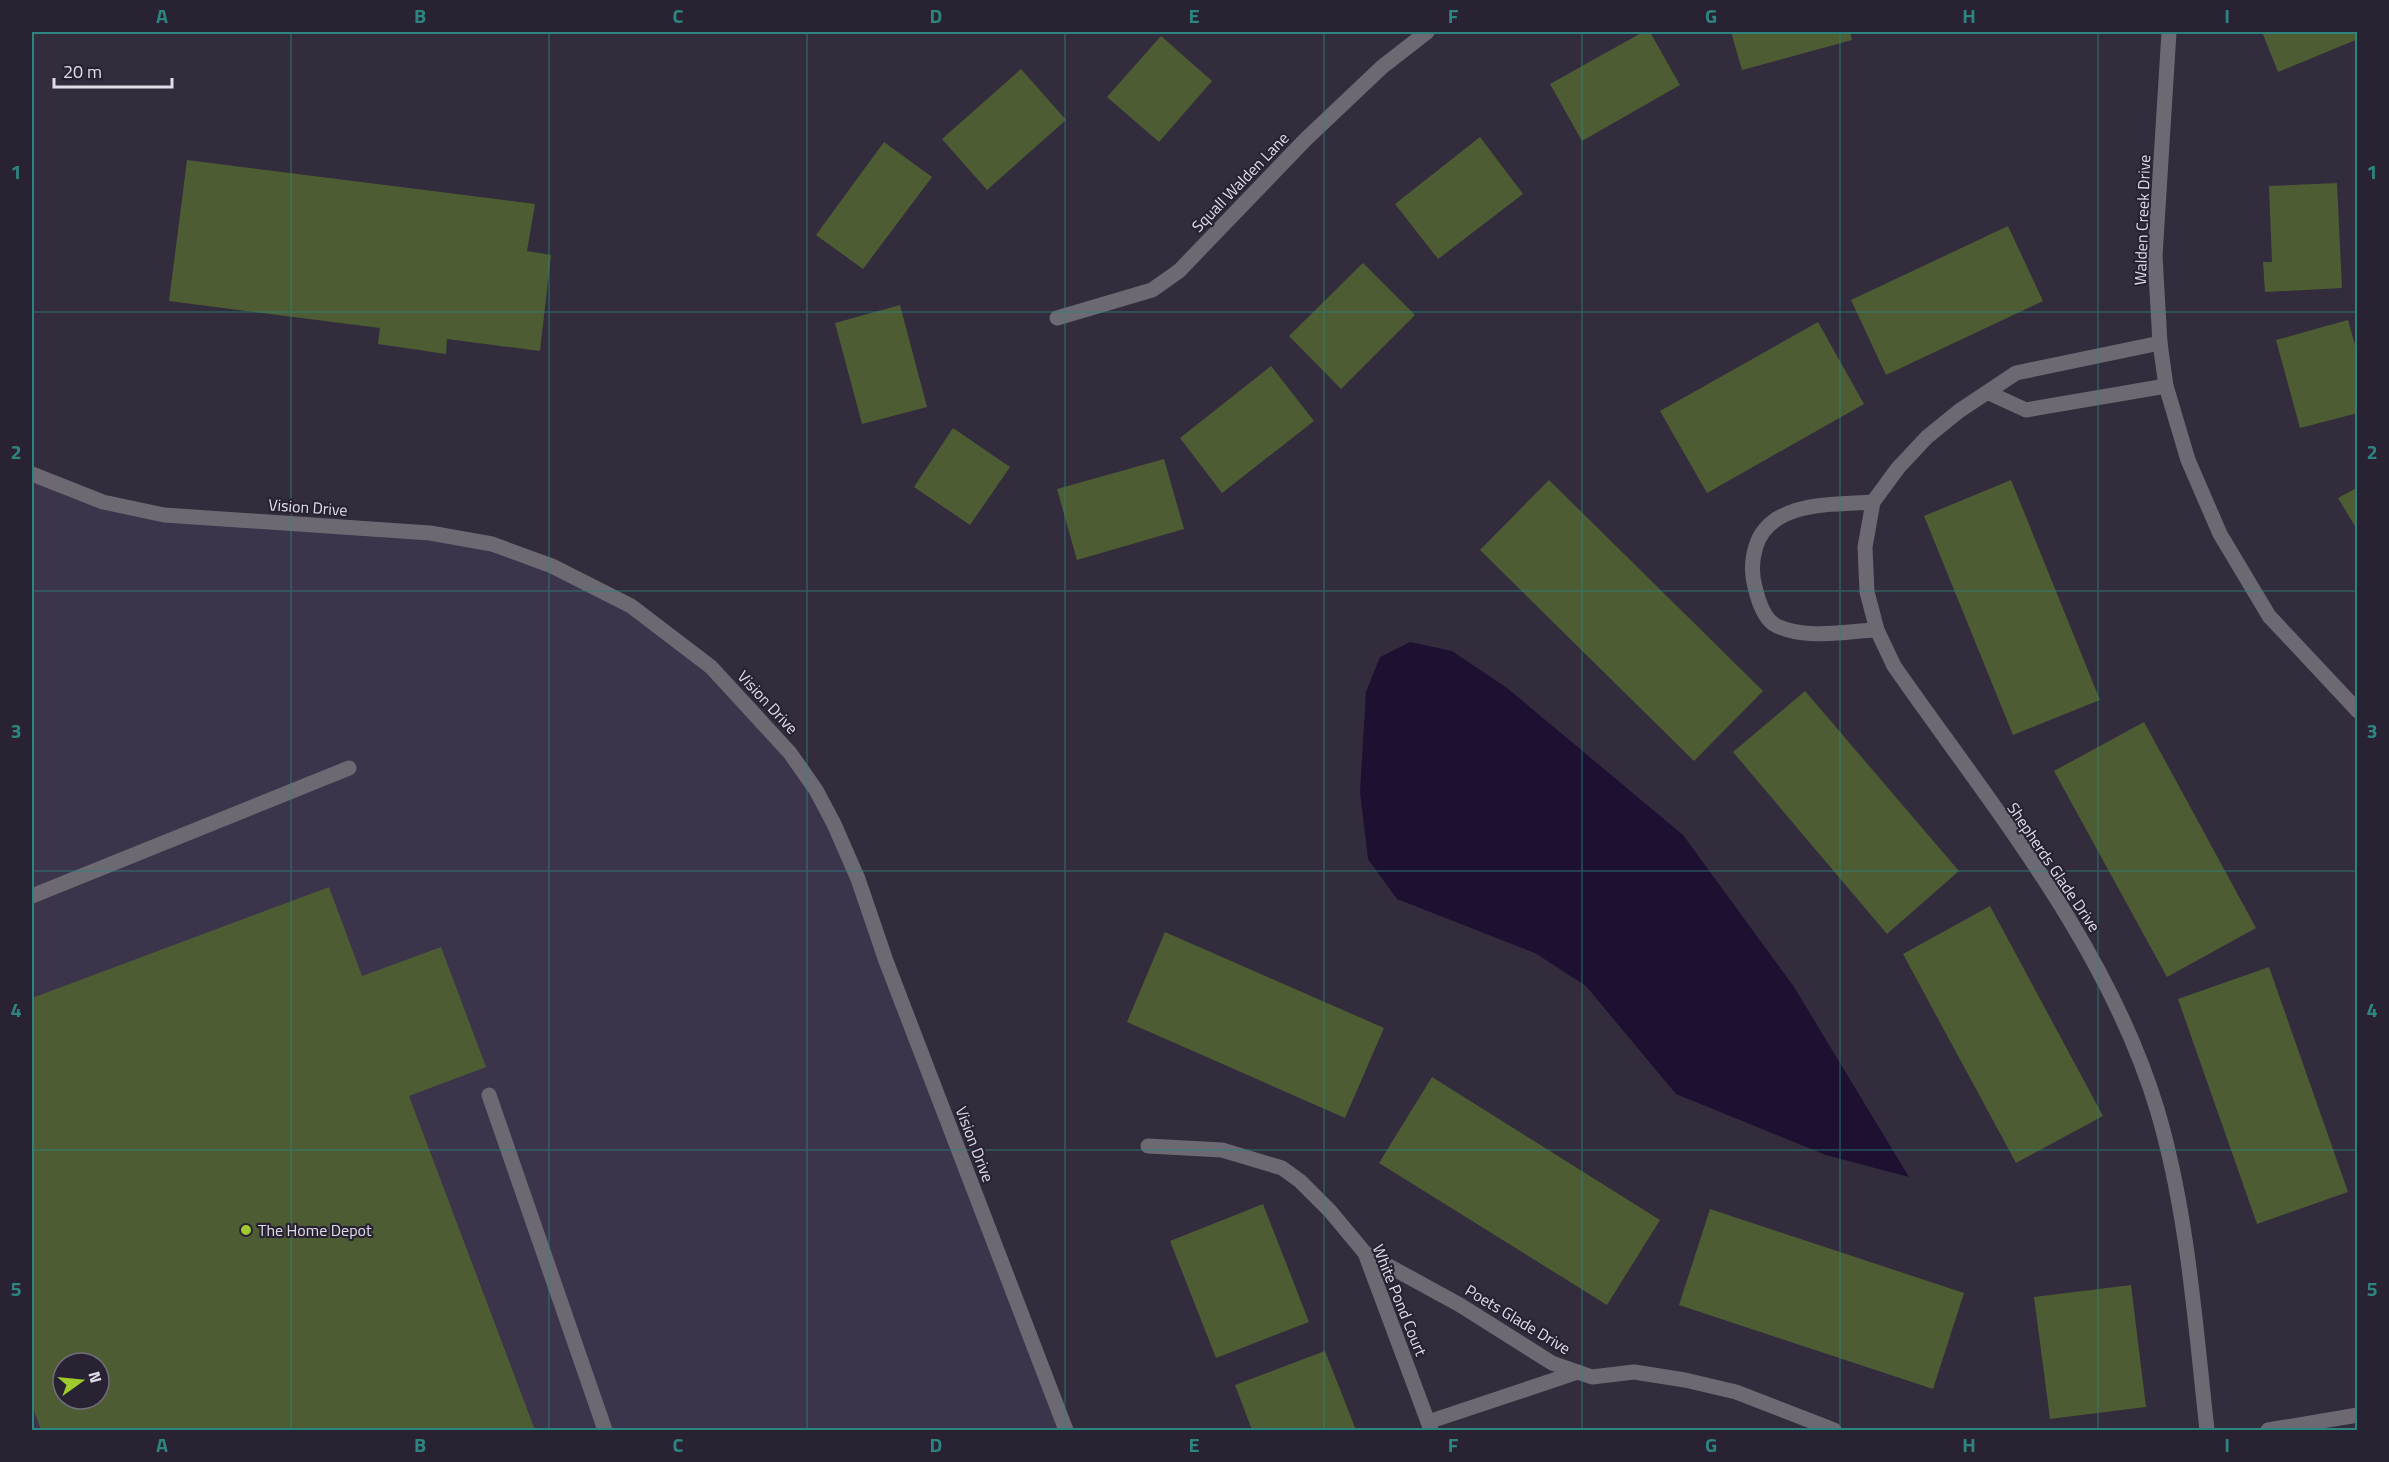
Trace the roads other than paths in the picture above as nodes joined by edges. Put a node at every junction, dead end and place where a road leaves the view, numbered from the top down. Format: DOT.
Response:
graph roads {
  1 [pos="1427,32"];
  2 [pos="2169,32"];
  3 [pos="1057,318"];
  4 [pos="2160,343"];
  5 [pos="2166,386"];
  6 [pos="1989,393"];
  7 [pos="32,474"];
  8 [pos="1873,502"];
  9 [pos="1877,630"];
  10 [pos="2358,711"];
  11 [pos="349,768"];
  12 [pos="32,896"];
  13 [pos="489,1095"];
  14 [pos="1148,1146"];
  15 [pos="1365,1253"];
  16 [pos="1578,1372"];
  17 [pos="2358,1415"];
  18 [pos="1429,1426"];
  19 [pos="605,1431"];
  20 [pos="1066,1431"];
  21 [pos="1834,1431"];
  22 [pos="2207,1431"];
  23 [pos="2268,1431"];
  1 -- 3 [label="street, Squall Walden Lane"];
  2 -- 4 [label="street, Walden Creek Drive"];
  4 -- 5 [label="street, Walden Creek Drive"];
  4 -- 6 [label="street, Shepherds Glade Drive"];
  5 -- 6 [label="street"];
  5 -- 10 [label="street, Walden Creek Drive"];
  6 -- 8 [label="street, Shepherds Glade Drive"];
  7 -- 20 [label="street, Vision Drive"];
  8 -- 9 [label="street, Shepherds Glade Drive"];
  8 -- 9 [label="street"];
  9 -- 22 [label="street, Shepherds Glade Drive"];
  11 -- 12 [label="street"];
  13 -- 19 [label="street"];
  14 -- 15 [label="street, White Pond Court"];
  15 -- 16 [label="street, Poets Glade Drive"];
  15 -- 18 [label="street, White Pond Court"];
  16 -- 18 [label="street"];
  16 -- 21 [label="street, Poets Glade Drive"];
  17 -- 23 [label="street"];
}
